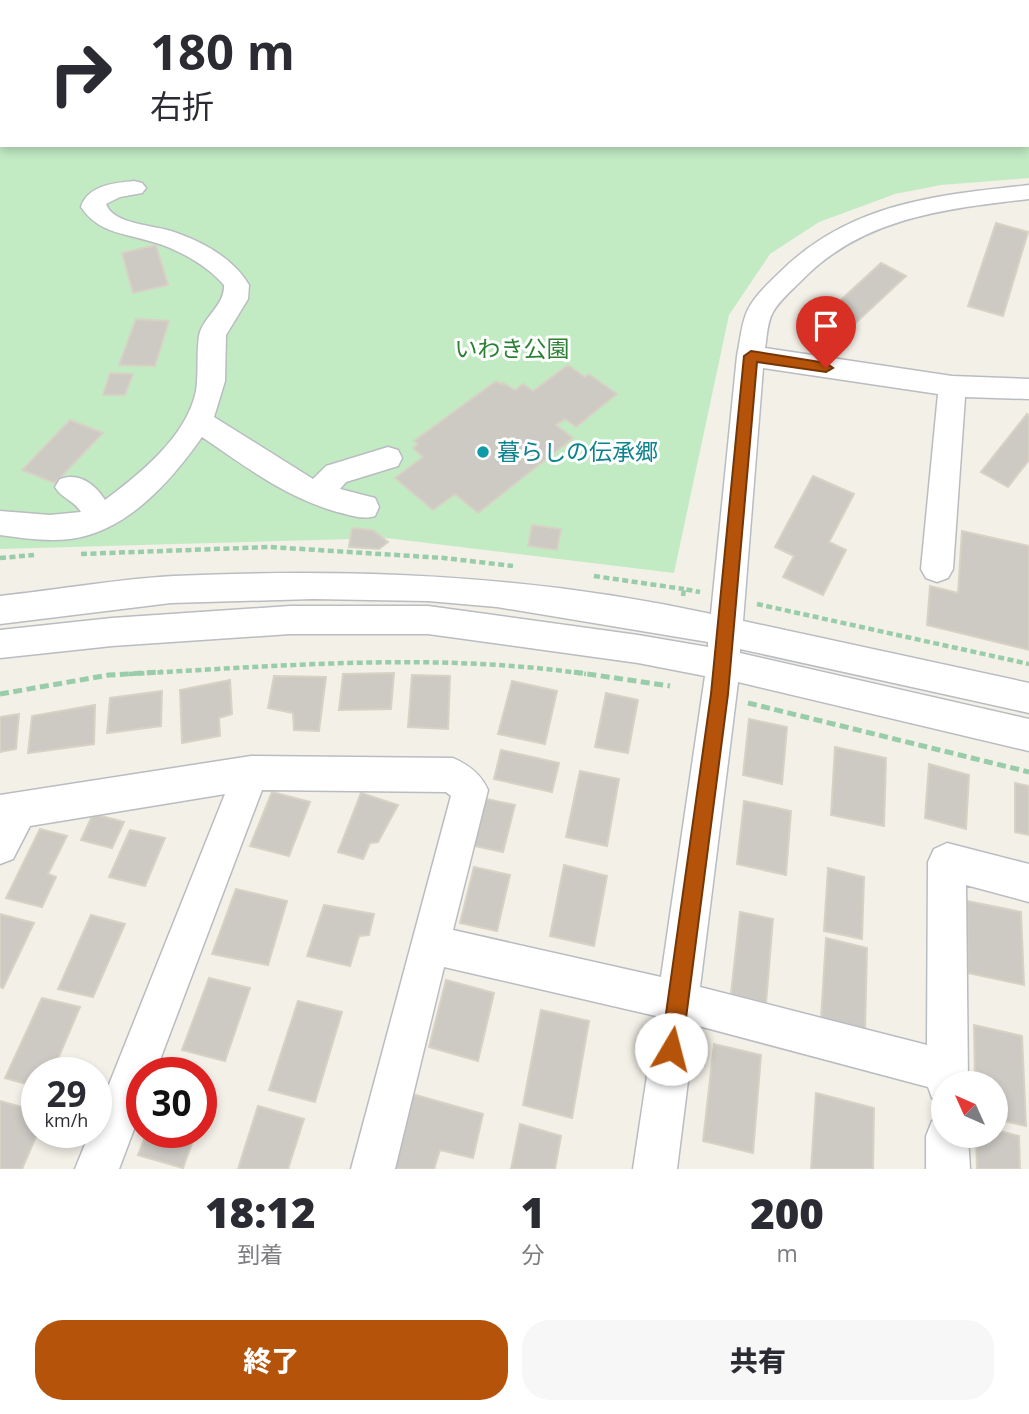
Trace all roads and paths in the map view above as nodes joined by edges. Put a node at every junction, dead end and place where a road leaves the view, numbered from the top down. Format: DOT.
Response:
graph roads {
  1 [pos="134,188"];
  2 [pos="1029,192"];
  3 [pos="751,356"];
  4 [pos="952,386"];
  5 [pos="1029,389"];
  6 [pos="198,419"];
  7 [pos="388,458"];
  8 [pos="70,487"];
  9 [pos="317,494"];
  10 [pos="364,506"];
  11 [pos="100,518"];
  12 [pos="0,523"];
  13 [pos="937,569"];
  14 [pos="750,602"];
  15 [pos="0,610"];
  16 [pos="0,644"];
  17 [pos="724,648"];
  18 [pos="1029,664"];
  19 [pos="669,686"];
  20 [pos="0,694"];
  21 [pos="1029,698"];
  22 [pos="737,701"];
  23 [pos="1029,735"];
  24 [pos="1029,772"];
  25 [pos="251,773"];
  26 [pos="10,811"];
  27 [pos="0,846"];
  28 [pos="1029,883"];
  29 [pos="432,945"];
  30 [pos="678,1001"];
  31 [pos="947,1071"];
  32 [pos="931,1072"];
  33 [pos="947,1148"];
  34 [pos="97,1169"];
  35 [pos="373,1169"];
  36 [pos="655,1169"];
  37 [pos="948,1169"];
  1 -- 6 [label="street"];
  2 -- 3 [label="street"];
  3 -- 4 [label="street"];
  3 -- 17 [label="street"];
  4 -- 5 [label="street"];
  4 -- 13 [label="street"];
  6 -- 9 [label="street"];
  6 -- 11 [label="street"];
  7 -- 9 [label="street"];
  8 -- 11 [label="street"];
  9 -- 10 [label="street"];
  11 -- 12 [label="street"];
  14 -- 18 [label="path"];
  15 -- 17 [label="street"];
  16 -- 17 [label="street"];
  17 -- 21 [label="street"];
  17 -- 23 [label="street"];
  17 -- 30 [label="street"];
  19 -- 20 [label="path"];
  22 -- 24 [label="path"];
  25 -- 26 [label="street"];
  25 -- 29 [label="street"];
  25 -- 34 [label="street"];
  26 -- 27 [label="street"];
  28 -- 31 [label="street"];
  29 -- 30 [label="street"];
  29 -- 35 [label="street"];
  30 -- 32 [label="street"];
  30 -- 36 [label="street"];
  33 -- 37 [label="street"];
}
